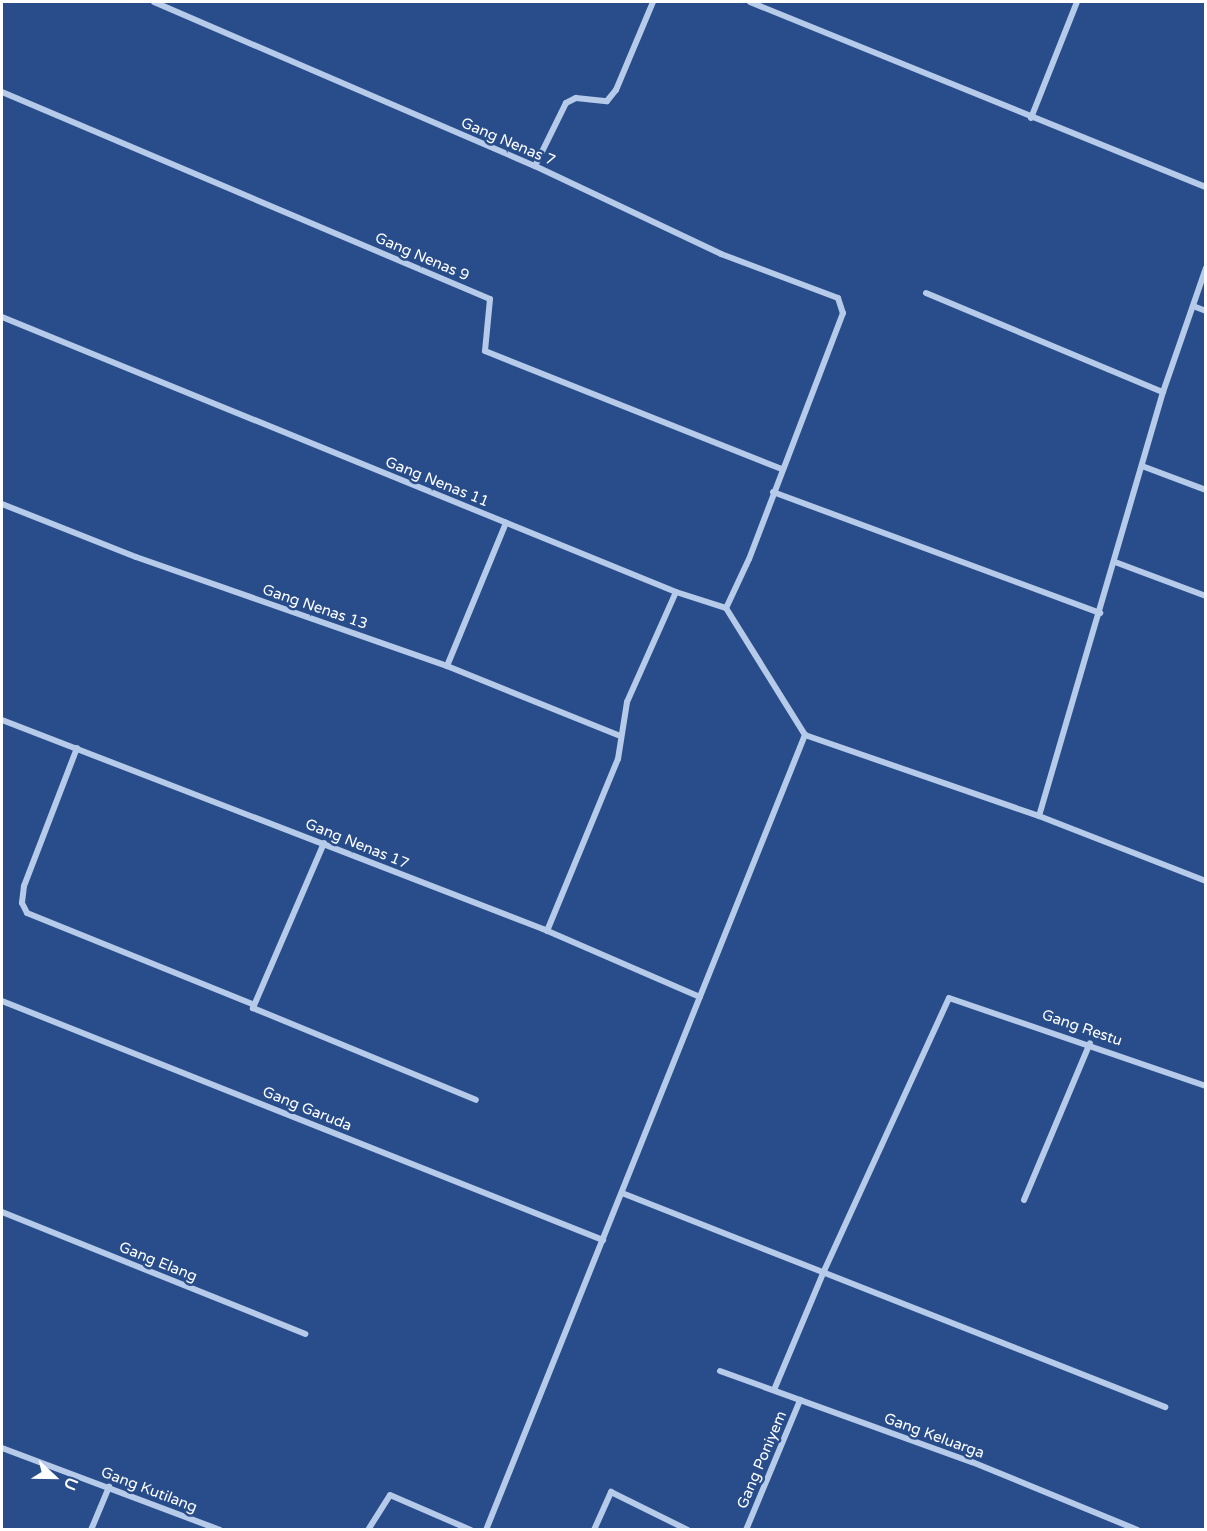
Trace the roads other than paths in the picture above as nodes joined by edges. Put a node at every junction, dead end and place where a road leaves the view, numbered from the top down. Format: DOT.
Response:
graph roads {
  1 [pos="154,2"];
  2 [pos="653,2"];
  3 [pos="750,2"];
  4 [pos="1077,2"];
  5 [pos="2,92"];
  6 [pos="1031,118"];
  7 [pos="535,166"];
  8 [pos="1206,187"];
  9 [pos="1206,268"];
  10 [pos="926,293"];
  11 [pos="1192,306"];
  12 [pos="1206,311"];
  13 [pos="2,317"];
  14 [pos="1163,392"];
  15 [pos="1142,466"];
  16 [pos="782,469"];
  17 [pos="1206,490"];
  18 [pos="773,492"];
  19 [pos="2,504"];
  20 [pos="506,523"];
  21 [pos="1115,562"];
  22 [pos="676,592"];
  23 [pos="1206,596"];
  24 [pos="726,608"];
  25 [pos="1100,613"];
  26 [pos="447,666"];
  27 [pos="2,720"];
  28 [pos="805,735"];
  29 [pos="620,736"];
  30 [pos="76,748"];
  31 [pos="1039,816"];
  32 [pos="324,843"];
  33 [pos="1206,881"];
  34 [pos="547,931"];
  35 [pos="700,997"];
  36 [pos="2,1001"];
  37 [pos="252,1004"];
  38 [pos="1090,1043"];
  39 [pos="1206,1086"];
  40 [pos="476,1100"];
  41 [pos="622,1193"];
  42 [pos="1024,1200"];
  43 [pos="2,1212"];
  44 [pos="603,1240"];
  45 [pos="824,1271"];
  46 [pos="305,1334"];
  47 [pos="720,1371"];
  48 [pos="774,1390"];
  49 [pos="800,1400"];
  50 [pos="1164,1407"];
  51 [pos="2,1448"];
  52 [pos="109,1487"];
  53 [pos="91,1530"];
  54 [pos="220,1530"];
  55 [pos="368,1530"];
  56 [pos="471,1530"];
  57 [pos="486,1530"];
  58 [pos="594,1530"];
  59 [pos="688,1530"];
  60 [pos="746,1530"];
  61 [pos="1138,1530"];
  1 -- 7 [label="street, Gang Nenas 7"];
  2 -- 7 [label="street"];
  3 -- 6 [label="street"];
  4 -- 6 [label="street"];
  5 -- 16 [label="street, Gang Nenas 9"];
  6 -- 8 [label="street"];
  7 -- 16 [label="street, Gang Nenas 7"];
  9 -- 11 [label="street"];
  10 -- 14 [label="street"];
  11 -- 12 [label="street"];
  11 -- 14 [label="street"];
  13 -- 20 [label="street, Gang Nenas 11"];
  14 -- 15 [label="street"];
  15 -- 17 [label="street"];
  15 -- 21 [label="street"];
  16 -- 18 [label="street"];
  18 -- 24 [label="street"];
  18 -- 25 [label="street"];
  19 -- 26 [label="street, Gang Nenas 13"];
  20 -- 22 [label="street, Gang Nenas 11"];
  20 -- 26 [label="street"];
  21 -- 23 [label="street"];
  21 -- 25 [label="street"];
  22 -- 24 [label="street, Gang Nenas 11"];
  22 -- 29 [label="street"];
  24 -- 28 [label="street"];
  25 -- 31 [label="street"];
  26 -- 29 [label="street, Gang Nenas 13"];
  27 -- 30 [label="street, Gang Nenas 17"];
  28 -- 31 [label="street"];
  28 -- 35 [label="street"];
  29 -- 34 [label="street"];
  30 -- 32 [label="street, Gang Nenas 17"];
  30 -- 37 [label="street"];
  31 -- 33 [label="street"];
  32 -- 34 [label="street, Gang Nenas 17"];
  32 -- 37 [label="street"];
  34 -- 35 [label="street, Gang Nenas 17"];
  35 -- 41 [label="street"];
  36 -- 44 [label="street, Gang Garuda"];
  37 -- 40 [label="street"];
  38 -- 39 [label="street, Gang Restu"];
  38 -- 42 [label="street"];
  38 -- 45 [label="street, Gang Restu"];
  41 -- 44 [label="street"];
  41 -- 45 [label="street"];
  43 -- 46 [label="street, Gang Elang"];
  44 -- 57 [label="street"];
  45 -- 48 [label="street"];
  45 -- 50 [label="street"];
  47 -- 48 [label="street, Gang Keluarga"];
  48 -- 49 [label="street, Gang Keluarga"];
  49 -- 60 [label="street, Gang Poniyem"];
  49 -- 61 [label="street, Gang Keluarga"];
  51 -- 52 [label="street, Gang Kutilang"];
  52 -- 53 [label="street"];
  52 -- 54 [label="street, Gang Kutilang"];
  55 -- 56 [label="street"];
  58 -- 59 [label="street"];
}
